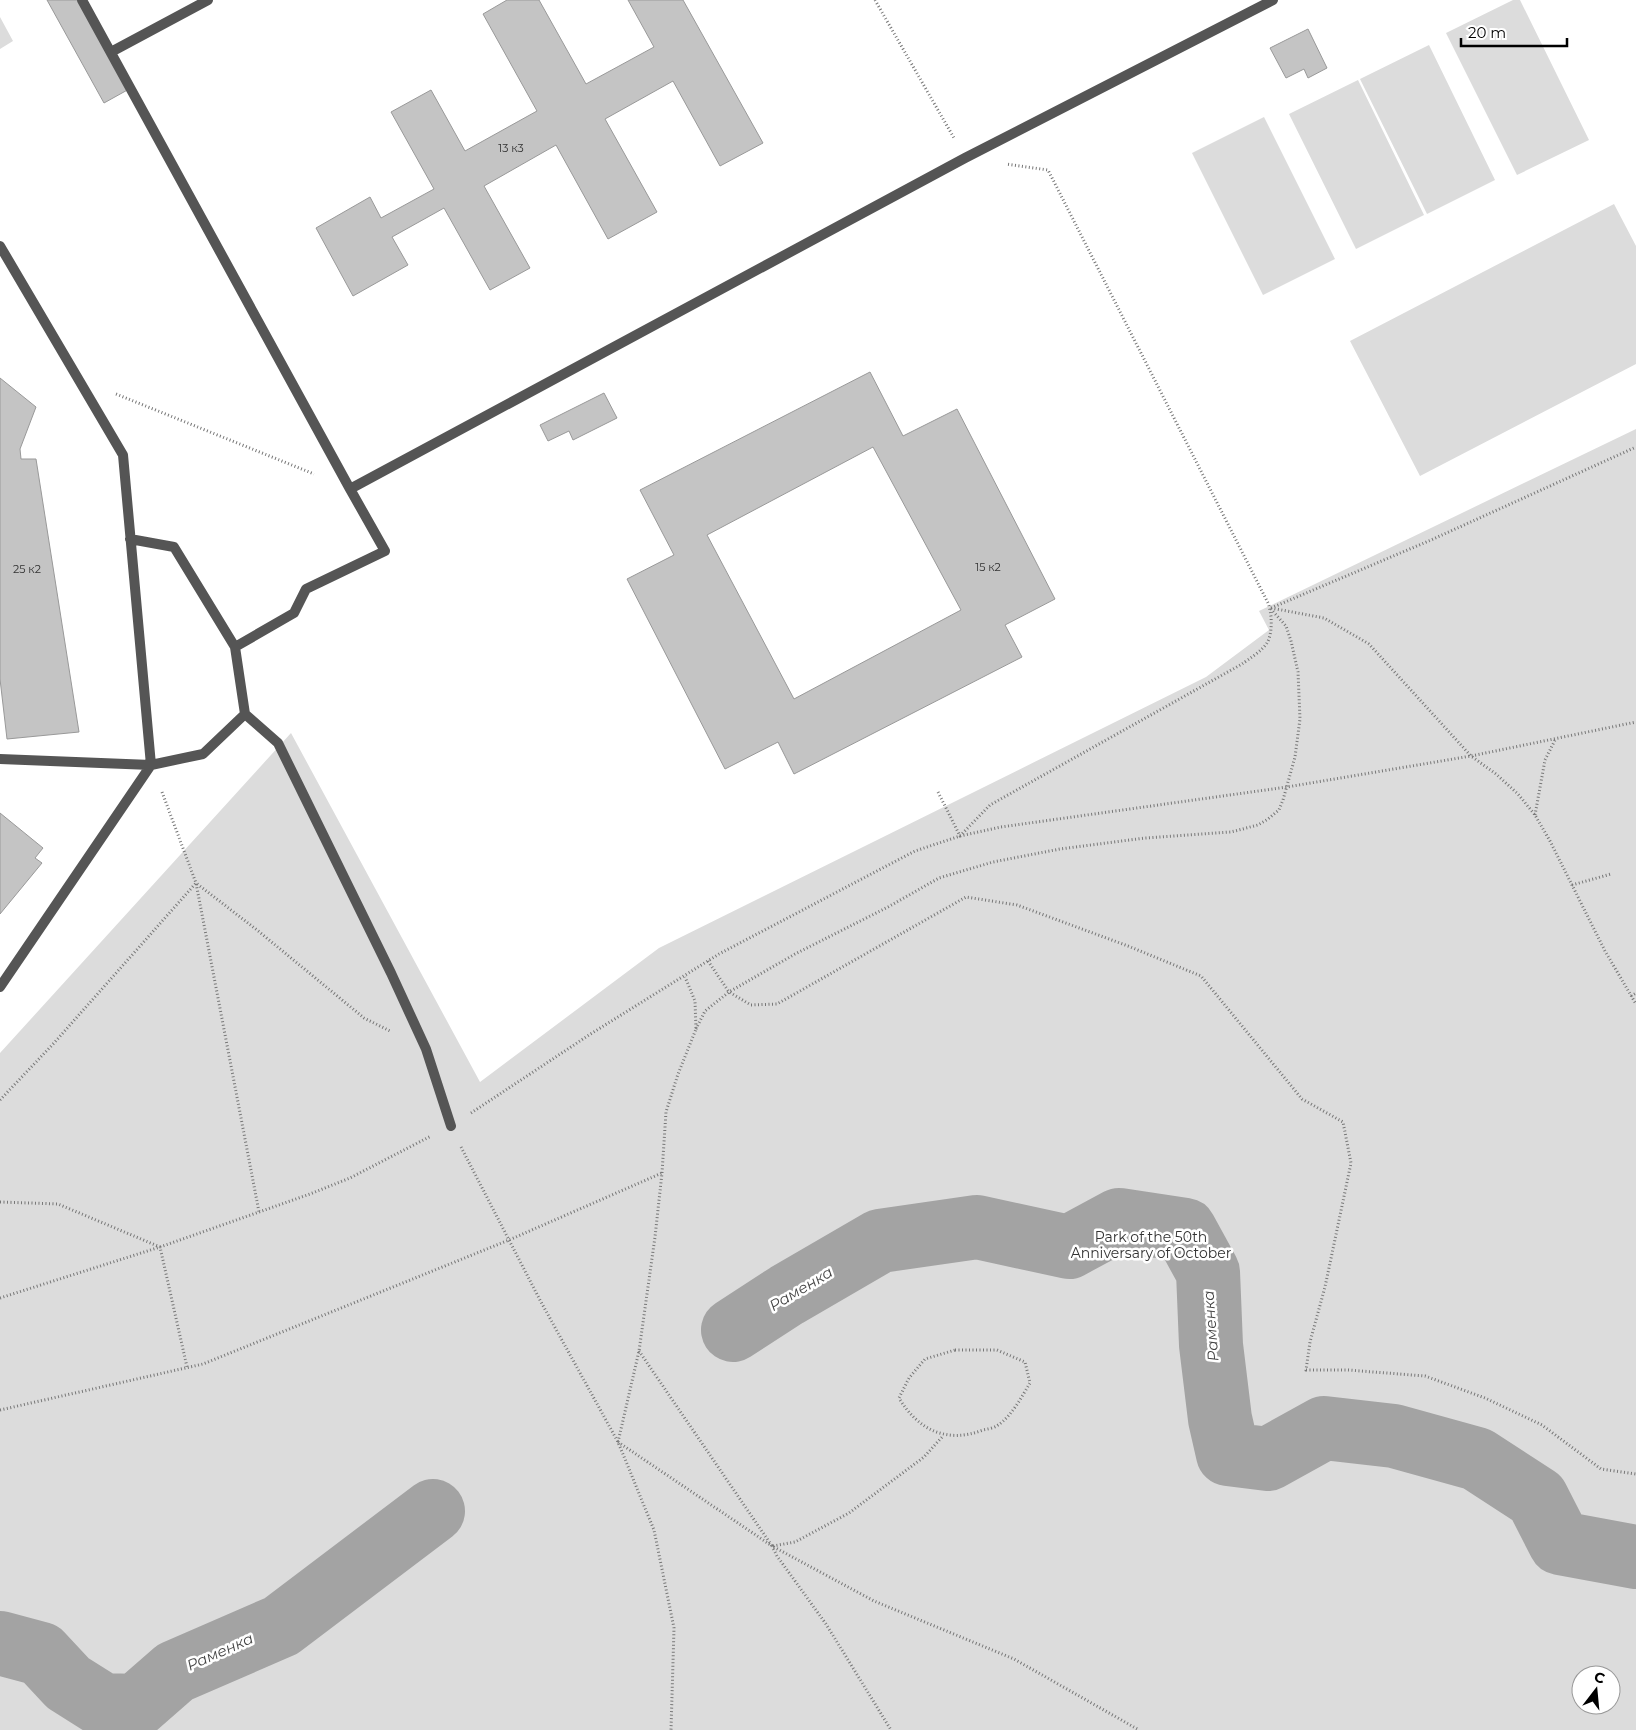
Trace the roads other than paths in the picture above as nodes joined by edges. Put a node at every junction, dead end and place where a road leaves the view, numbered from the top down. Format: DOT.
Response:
graph roads {
  1 [pos="82,0"];
  2 [pos="208,0"];
  3 [pos="1273,0"];
  4 [pos="111,52"];
  5 [pos="1,250"];
  6 [pos="350,489"];
  7 [pos="130,538"];
  8 [pos="235,646"];
  9 [pos="245,714"];
  10 [pos="0,759"];
  11 [pos="151,765"];
  12 [pos="0,987"];
  13 [pos="451,1126"];
  1 -- 4 [label="lane"];
  2 -- 4 [label="lane"];
  3 -- 6 [label="lane"];
  4 -- 6 [label="lane"];
  5 -- 7 [label="lane"];
  6 -- 8 [label="lane"];
  7 -- 8 [label="lane"];
  7 -- 11 [label="lane"];
  8 -- 9 [label="lane"];
  9 -- 11 [label="lane"];
  9 -- 13 [label="lane"];
  10 -- 11 [label="lane"];
  11 -- 12 [label="lane"];
}
